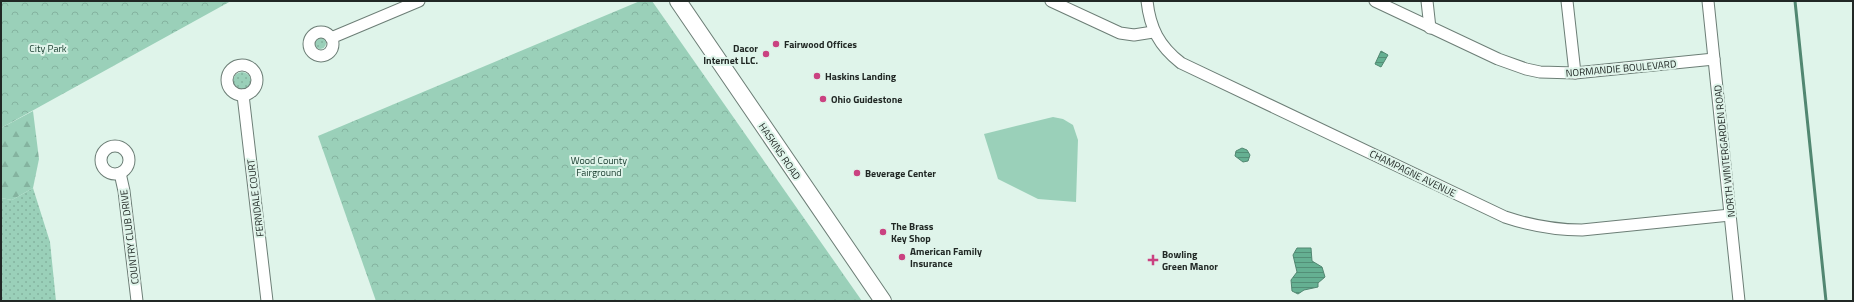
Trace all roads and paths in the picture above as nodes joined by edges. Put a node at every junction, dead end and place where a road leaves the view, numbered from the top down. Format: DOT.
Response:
graph roads {
  1 [pos="419,1"];
  2 [pos="678,1"];
  3 [pos="1051,1"];
  4 [pos="1147,1"];
  5 [pos="1375,1"];
  6 [pos="1427,1"];
  7 [pos="1568,1"];
  8 [pos="1708,1"];
  9 [pos="1430,28"];
  10 [pos="1153,32"];
  11 [pos="331,38"];
  12 [pos="1714,59"];
  13 [pos="1575,73"];
  14 [pos="243,96"];
  15 [pos="120,173"];
  16 [pos="1730,215"];
  17 [pos="137,301"];
  18 [pos="267,301"];
  19 [pos="883,301"];
  20 [pos="1739,301"];
  1 -- 11 [label="street"];
  2 -- 19 [label="main road, HASKINS ROAD"];
  3 -- 10 [label="street"];
  4 -- 10 [label="street, CHAMPAGNE AVENUE"];
  5 -- 9 [label="street, NORMANDIE BOULEVARD"];
  6 -- 9 [label="street"];
  7 -- 13 [label="street"];
  8 -- 12 [label="street, NORTH WINTERGARDEN ROAD"];
  9 -- 13 [label="street, NORMANDIE BOULEVARD"];
  10 -- 16 [label="street, CHAMPAGNE AVENUE"];
  12 -- 13 [label="street, NORMANDIE BOULEVARD"];
  12 -- 16 [label="street, NORTH WINTERGARDEN ROAD"];
  14 -- 18 [label="street, FERNDALE COURT"];
  15 -- 17 [label="street, COUNTRY CLUB DRIVE"];
  16 -- 20 [label="street, NORTH WINTERGARDEN ROAD"];
}
